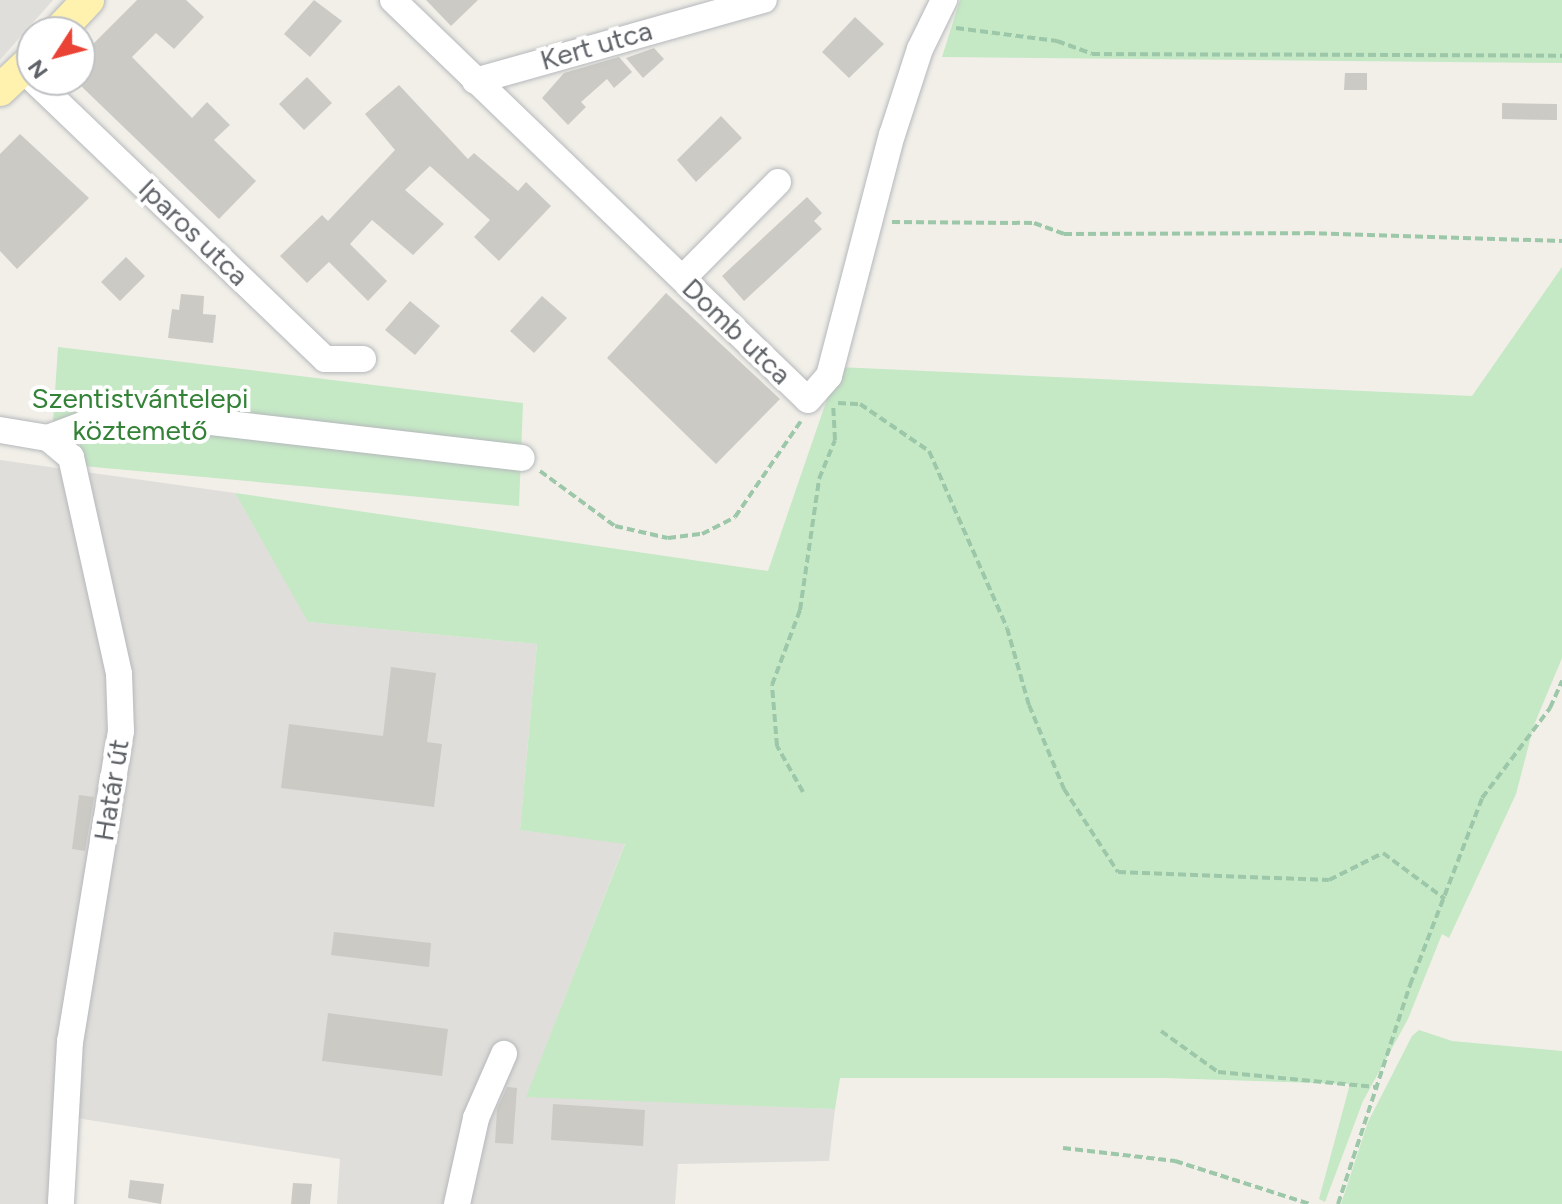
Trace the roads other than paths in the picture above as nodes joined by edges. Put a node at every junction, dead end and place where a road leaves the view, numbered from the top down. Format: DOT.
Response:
graph roads {
  1 [pos="88,0"];
  2 [pos="393,0"];
  3 [pos="764,0"];
  4 [pos="944,0"];
  5 [pos="73,16"];
  6 [pos="475,81"];
  7 [pos="45,96"];
  8 [pos="778,182"];
  9 [pos="683,278"];
  10 [pos="363,359"];
  11 [pos="0,430"];
  12 [pos="48,438"];
  13 [pos="522,458"];
  14 [pos="504,1054"];
  15 [pos="61,1204"];
  16 [pos="457,1204"];
  1 -- 5 [label="main road"];
  2 -- 6 [label="street, Domb utca"];
  3 -- 6 [label="street, Kert utca"];
  4 -- 9 [label="street, Domb utca"];
  6 -- 9 [label="street, Domb utca"];
  7 -- 10 [label="street, Iparos utca"];
  8 -- 9 [label="street"];
  11 -- 12 [label="street"];
  12 -- 13 [label="street"];
  12 -- 15 [label="street, Határ út"];
  14 -- 16 [label="street"];
}
